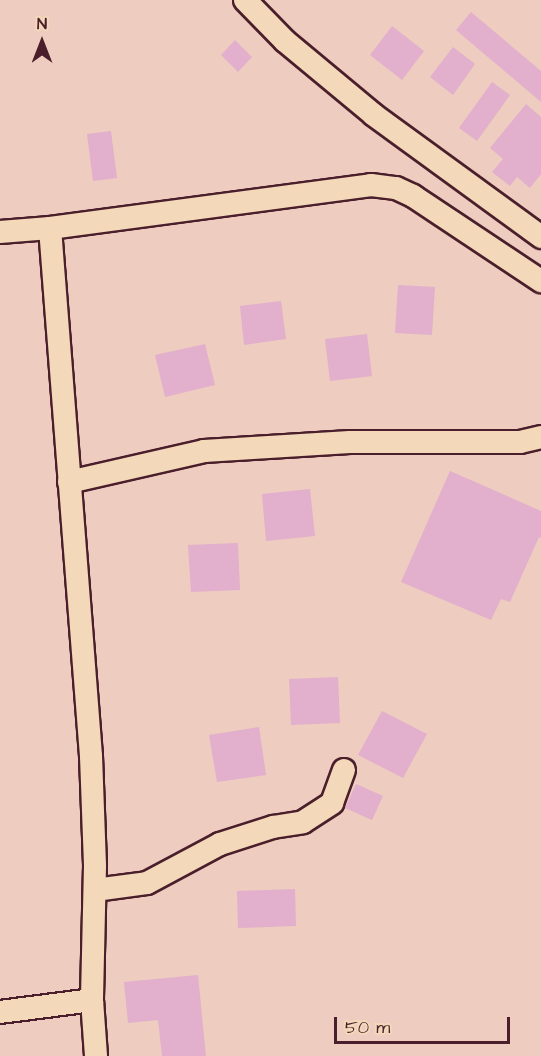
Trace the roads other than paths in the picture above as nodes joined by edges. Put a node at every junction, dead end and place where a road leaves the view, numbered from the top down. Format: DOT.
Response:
graph roads {
  1 [pos="245,0"];
  2 [pos="50,228"];
  3 [pos="0,232"];
  4 [pos="541,237"];
  5 [pos="541,281"];
  6 [pos="541,437"];
  7 [pos="69,482"];
  8 [pos="344,770"];
  9 [pos="95,890"];
  10 [pos="92,1000"];
  11 [pos="0,1012"];
  12 [pos="96,1056"];
  1 -- 4 [label="street"];
  2 -- 3 [label="street"];
  2 -- 5 [label="street"];
  2 -- 7 [label="street"];
  6 -- 7 [label="street"];
  7 -- 9 [label="street"];
  8 -- 9 [label="street"];
  9 -- 10 [label="street"];
  10 -- 11 [label="street"];
  10 -- 12 [label="street"];
}
